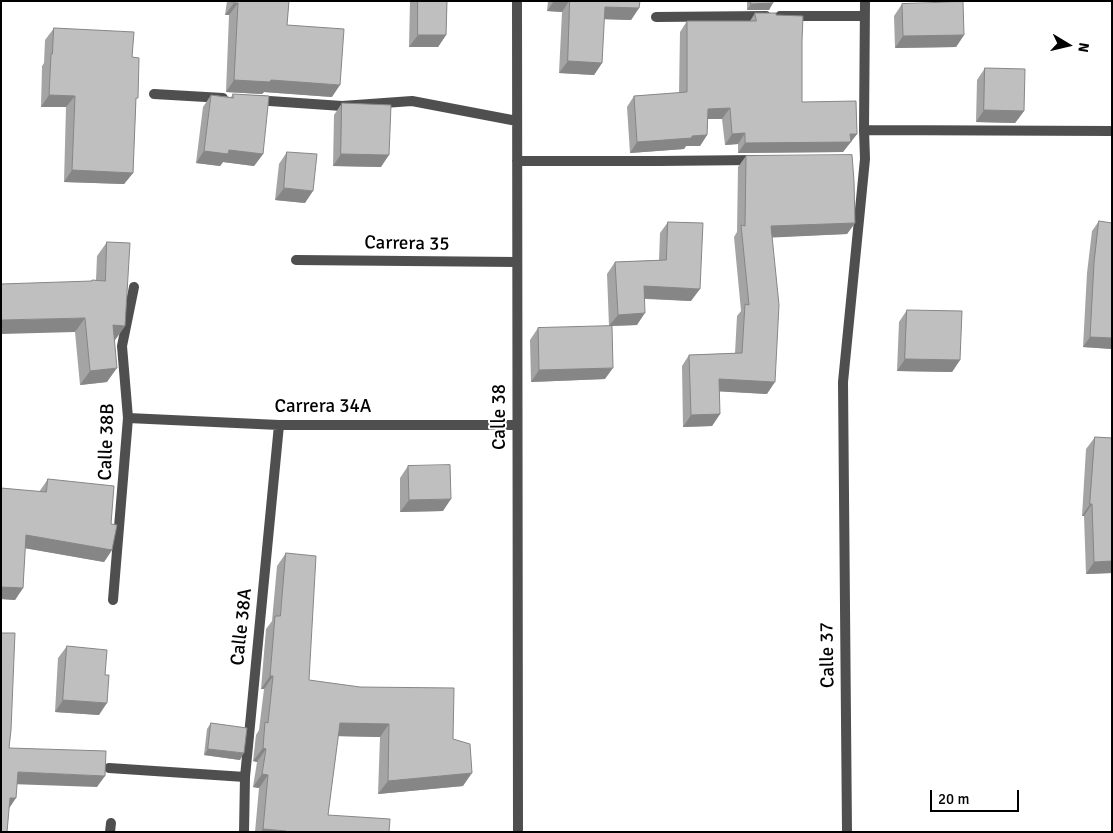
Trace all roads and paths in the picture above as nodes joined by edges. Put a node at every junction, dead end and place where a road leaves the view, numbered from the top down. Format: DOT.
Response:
graph roads {
  1 [pos="516,1"];
  2 [pos="865,1"];
  3 [pos="864,16"];
  4 [pos="656,17"];
  5 [pos="154,94"];
  6 [pos="517,121"];
  7 [pos="864,130"];
  8 [pos="1112,131"];
  9 [pos="517,160"];
  10 [pos="767,160"];
  11 [pos="296,260"];
  12 [pos="517,262"];
  13 [pos="134,286"];
  14 [pos="128,418"];
  15 [pos="279,425"];
  16 [pos="517,425"];
  17 [pos="114,600"];
  18 [pos="109,768"];
  19 [pos="245,777"];
  20 [pos="244,832"];
  21 [pos="518,832"];
  22 [pos="847,832"];
  1 -- 6 [label="street, Calle 38"];
  2 -- 3 [label="street, Calle 37"];
  3 -- 4 [label="street"];
  3 -- 7 [label="street, Calle 37"];
  5 -- 6 [label="street"];
  6 -- 9 [label="street, Calle 38"];
  7 -- 8 [label="street"];
  7 -- 22 [label="street, Calle 37"];
  9 -- 10 [label="street"];
  9 -- 12 [label="street, Calle 38"];
  11 -- 12 [label="street, Carrera 35"];
  12 -- 16 [label="street, Calle 38"];
  13 -- 14 [label="street, Calle 38B"];
  14 -- 15 [label="street, Carrera 34A"];
  14 -- 17 [label="street, Calle 38B"];
  15 -- 16 [label="street, Carrera 34A"];
  15 -- 19 [label="street, Calle 38A"];
  16 -- 21 [label="street, Calle 38"];
  18 -- 19 [label="street"];
  19 -- 20 [label="street, Calle 38A"];
}
